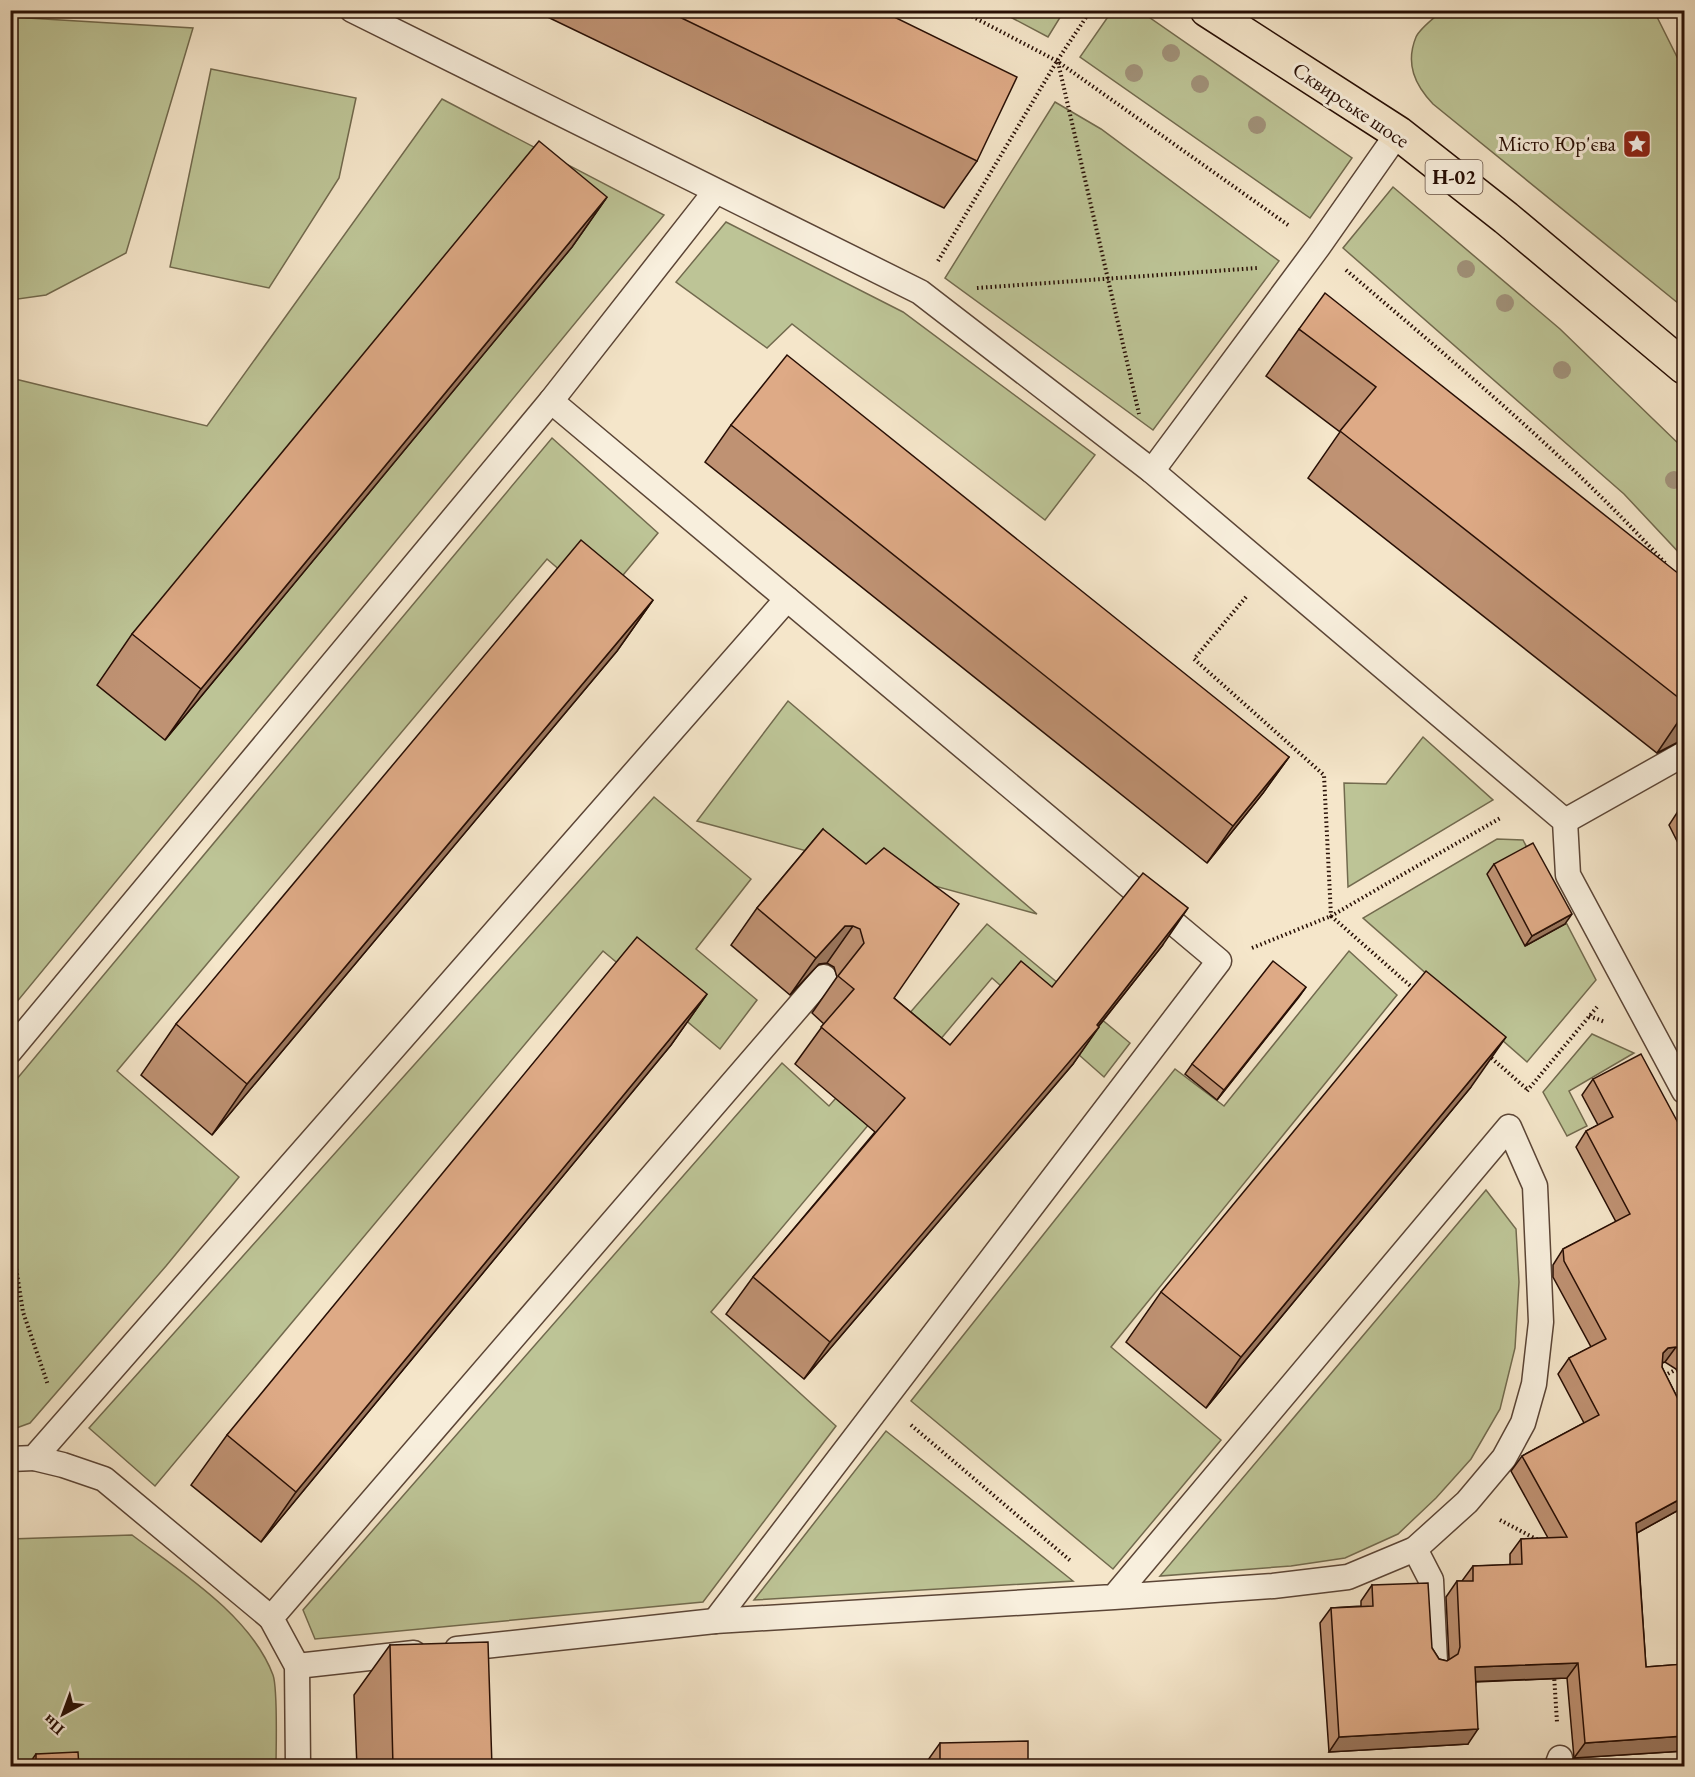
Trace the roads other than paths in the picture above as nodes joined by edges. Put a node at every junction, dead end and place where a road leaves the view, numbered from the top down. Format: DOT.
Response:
graph roads {
  1 [pos="352,10"];
  2 [pos="1207,10"];
  3 [pos="1398,133"];
  4 [pos="716,192"];
  5 [pos="1684,367"];
  6 [pos="551,401"];
  7 [pos="1152,471"];
  8 [pos="787,599"];
  9 [pos="1684,754"];
  10 [pos="1565,821"];
  11 [pos="824,977"];
  12 [pos="10,1051"];
  13 [pos="1684,1091"];
  14 [pos="22,1459"];
  15 [pos="1415,1549"];
  16 [pos="1114,1597"];
  17 [pos="271,1618"];
  18 [pos="715,1621"];
  19 [pos="1435,1662"];
  20 [pos="297,1666"];
  21 [pos="298,1767"];
  1 -- 4 [label="lane"];
  2 -- 3 [label="main road, Сквирське шосе / Н-02"];
  3 -- 5 [label="main road, Сквирське шосе / Н-02"];
  3 -- 7 [label="lane"];
  4 -- 6 [label="lane"];
  4 -- 7 [label="lane"];
  6 -- 8 [label="lane"];
  6 -- 12 [label="lane"];
  7 -- 10 [label="lane"];
  8 -- 14 [label="lane"];
  8 -- 18 [label="lane"];
  9 -- 10 [label="lane"];
  10 -- 13 [label="lane"];
  11 -- 17 [label="lane"];
  14 -- 17 [label="lane"];
  15 -- 16 [label="lane"];
  15 -- 16 [label="lane"];
  15 -- 19 [label="lane"];
  16 -- 18 [label="lane"];
  17 -- 20 [label="lane"];
  18 -- 20 [label="lane"];
  20 -- 21 [label="lane"];
}
